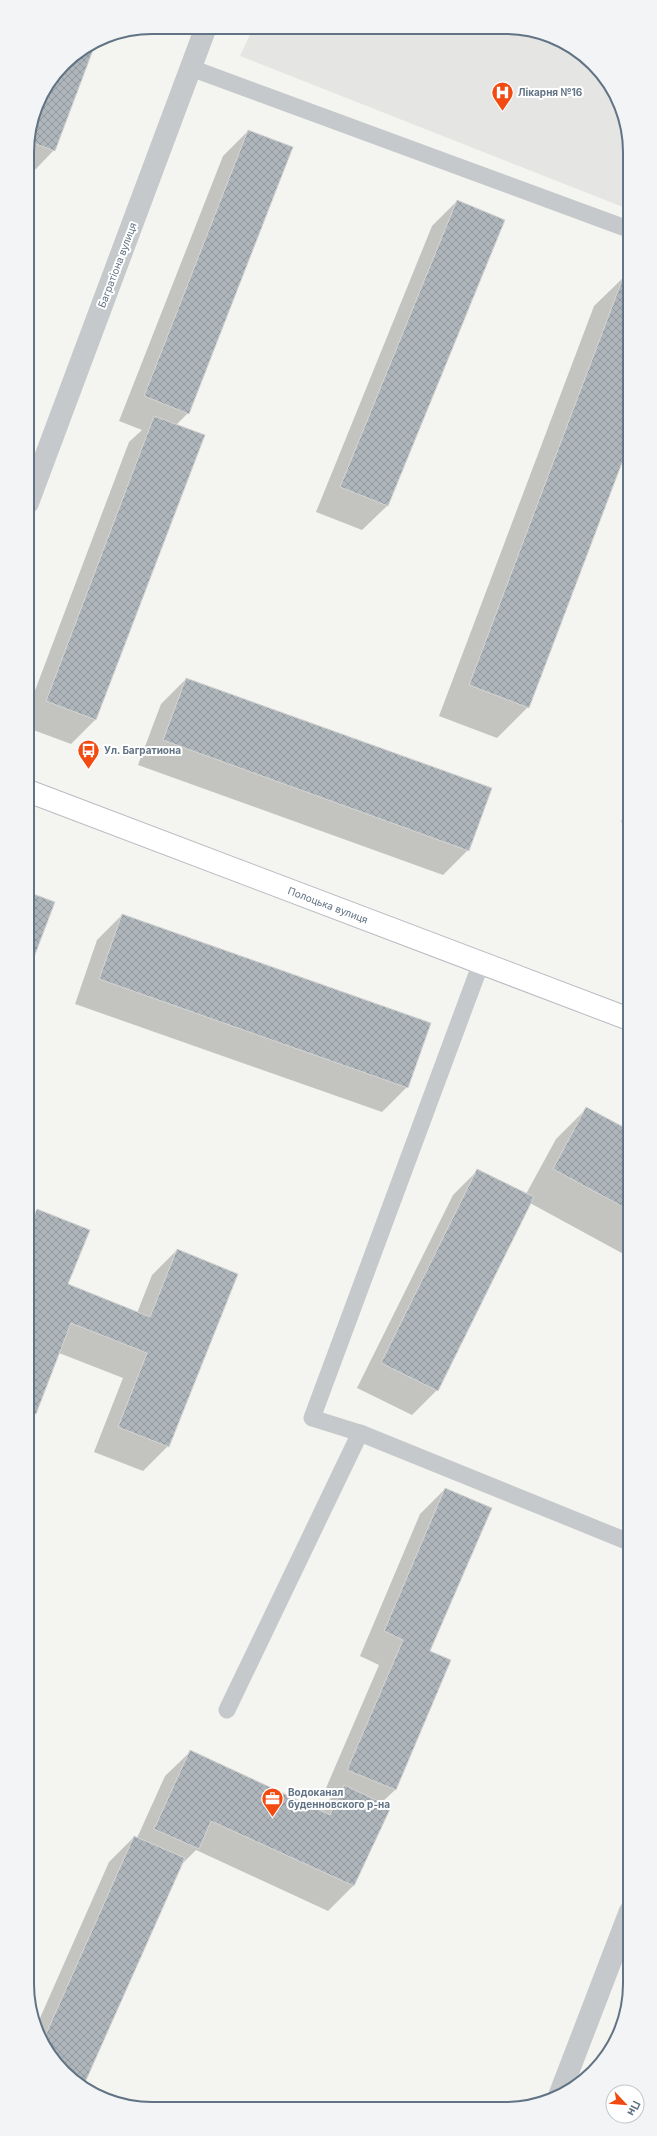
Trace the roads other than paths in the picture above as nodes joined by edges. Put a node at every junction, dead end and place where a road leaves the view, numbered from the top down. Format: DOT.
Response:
graph roads {
  1 [pos="203,34"];
  2 [pos="191,68"];
  3 [pos="623,227"];
  4 [pos="34,487"];
  5 [pos="34,793"];
  6 [pos="481,963"];
  7 [pos="623,1017"];
  8 [pos="360,1433"];
  9 [pos="623,1540"];
  10 [pos="227,1710"];
  11 [pos="623,1929"];
  12 [pos="563,2087"];
  1 -- 2 [label="street, Багратіона вулиця"];
  2 -- 3 [label="lane"];
  2 -- 4 [label="street, Багратіона вулиця"];
  5 -- 6 [label="main road, Полоцька вулиця"];
  6 -- 7 [label="main road, Полоцька вулиця"];
  6 -- 8 [label="lane"];
  8 -- 9 [label="lane"];
  8 -- 10 [label="lane"];
  11 -- 12 [label="street"];
}
